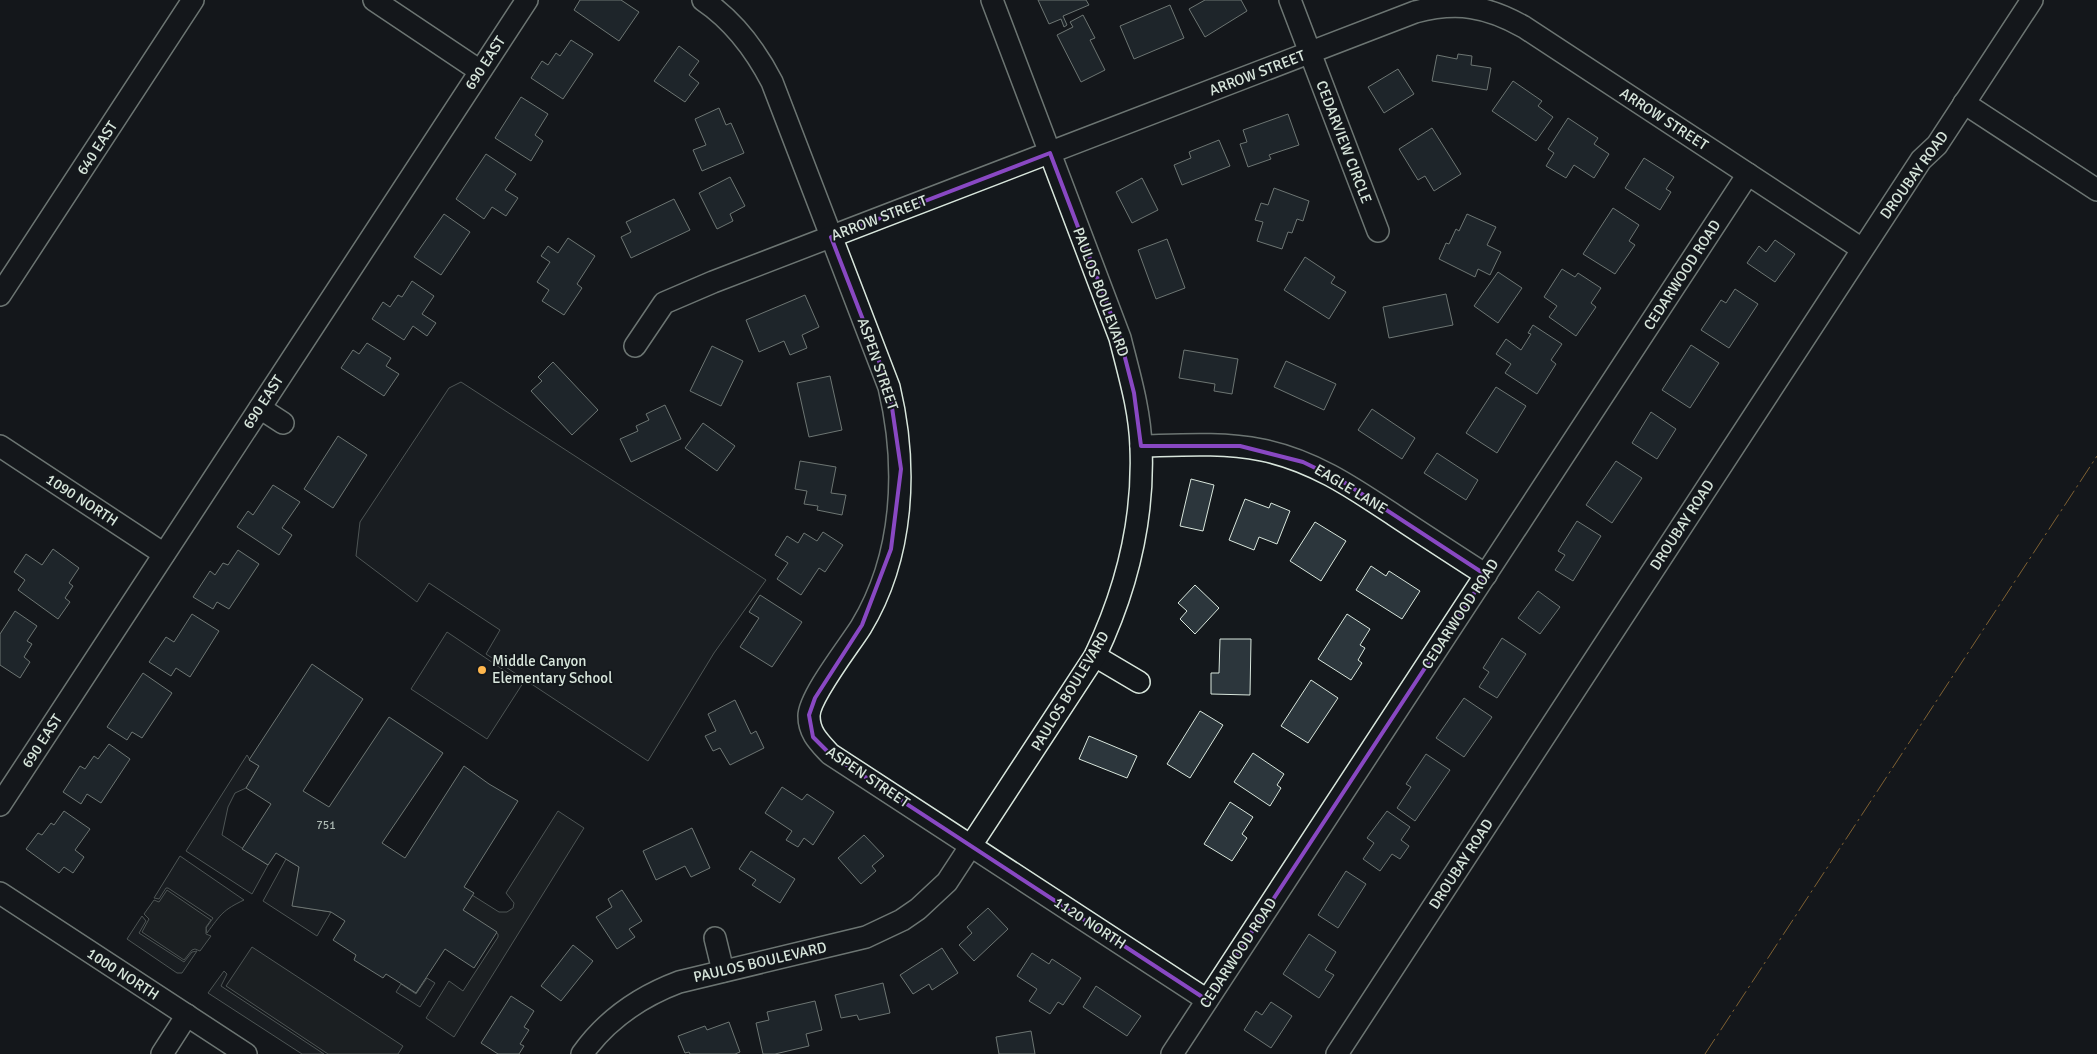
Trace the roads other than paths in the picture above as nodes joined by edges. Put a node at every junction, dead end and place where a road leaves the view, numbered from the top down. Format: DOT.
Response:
graph roads {
  1 [pos="193,0"];
  2 [pos="374,0"];
  3 [pos="527,0"];
  4 [pos="703,0"];
  5 [pos="992,0"];
  6 [pos="1290,0"];
  7 [pos="2032,0"];
  8 [pos="1310,53"];
  9 [pos="480,70"];
  10 [pos="1964,103"];
  11 [pos="1050,152"];
  12 [pos="1748,174"];
  13 [pos="2097,190"];
  14 [pos="1378,232"];
  15 [pos="831,236"];
  16 [pos="1862,250"];
  17 [pos="0,295"];
  18 [pos="635,346"];
  19 [pos="260,408"];
  20 [pos="283,423"];
  21 [pos="0,446"];
  22 [pos="1141,446"];
  23 [pos="164,554"];
  24 [pos="1486,575"];
  25 [pos="1095,656"];
  26 [pos="1139,682"];
  27 [pos="0,805"];
  28 [pos="972,846"];
  29 [pos="0,893"];
  30 [pos="715,938"];
  31 [pos="723,971"];
  32 [pos="1207,1000"];
  33 [pos="187,1015"];
  34 [pos="162,1054"];
  35 [pos="246,1054"];
  36 [pos="582,1054"];
  37 [pos="1172,1054"];
  38 [pos="1337,1054"];
  1 -- 17 [label="street, 640 EAST"];
  2 -- 9 [label="street"];
  3 -- 9 [label="street, 690 EAST"];
  4 -- 15 [label="street, ASPEN STREET"];
  5 -- 11 [label="street, PAULOS BOULEVARD"];
  6 -- 8 [label="street, CEDARVIEW CIRCLE"];
  7 -- 10 [label="street, DROUBAY ROAD"];
  8 -- 11 [label="street, ARROW STREET"];
  8 -- 12 [label="street, ARROW STREET"];
  8 -- 14 [label="street, CEDARVIEW CIRCLE"];
  9 -- 19 [label="street, 690 EAST"];
  10 -- 13 [label="street"];
  10 -- 16 [label="street, DROUBAY ROAD"];
  11 -- 15 [label="street, ARROW STREET"];
  11 -- 22 [label="street, PAULOS BOULEVARD"];
  12 -- 16 [label="street, ARROW STREET"];
  12 -- 24 [label="street, CEDARWOOD ROAD"];
  15 -- 18 [label="street, ARROW STREET"];
  15 -- 28 [label="street, ASPEN STREET"];
  16 -- 38 [label="street, DROUBAY ROAD"];
  19 -- 20 [label="street"];
  19 -- 23 [label="street, 690 EAST"];
  21 -- 23 [label="street, 1090 NORTH"];
  22 -- 24 [label="street, EAGLE LANE"];
  22 -- 25 [label="street, PAULOS BOULEVARD"];
  23 -- 27 [label="street, 690 EAST"];
  24 -- 32 [label="street, CEDARWOOD ROAD"];
  25 -- 26 [label="street"];
  25 -- 28 [label="street, PAULOS BOULEVARD"];
  28 -- 31 [label="street, PAULOS BOULEVARD"];
  28 -- 32 [label="street, 1120 NORTH"];
  29 -- 33 [label="street, 1000 NORTH"];
  30 -- 31 [label="street"];
  31 -- 36 [label="street, PAULOS BOULEVARD"];
  32 -- 37 [label="street, CEDARWOOD ROAD"];
  33 -- 34 [label="street"];
  33 -- 35 [label="street, 1000 NORTH"];
}
